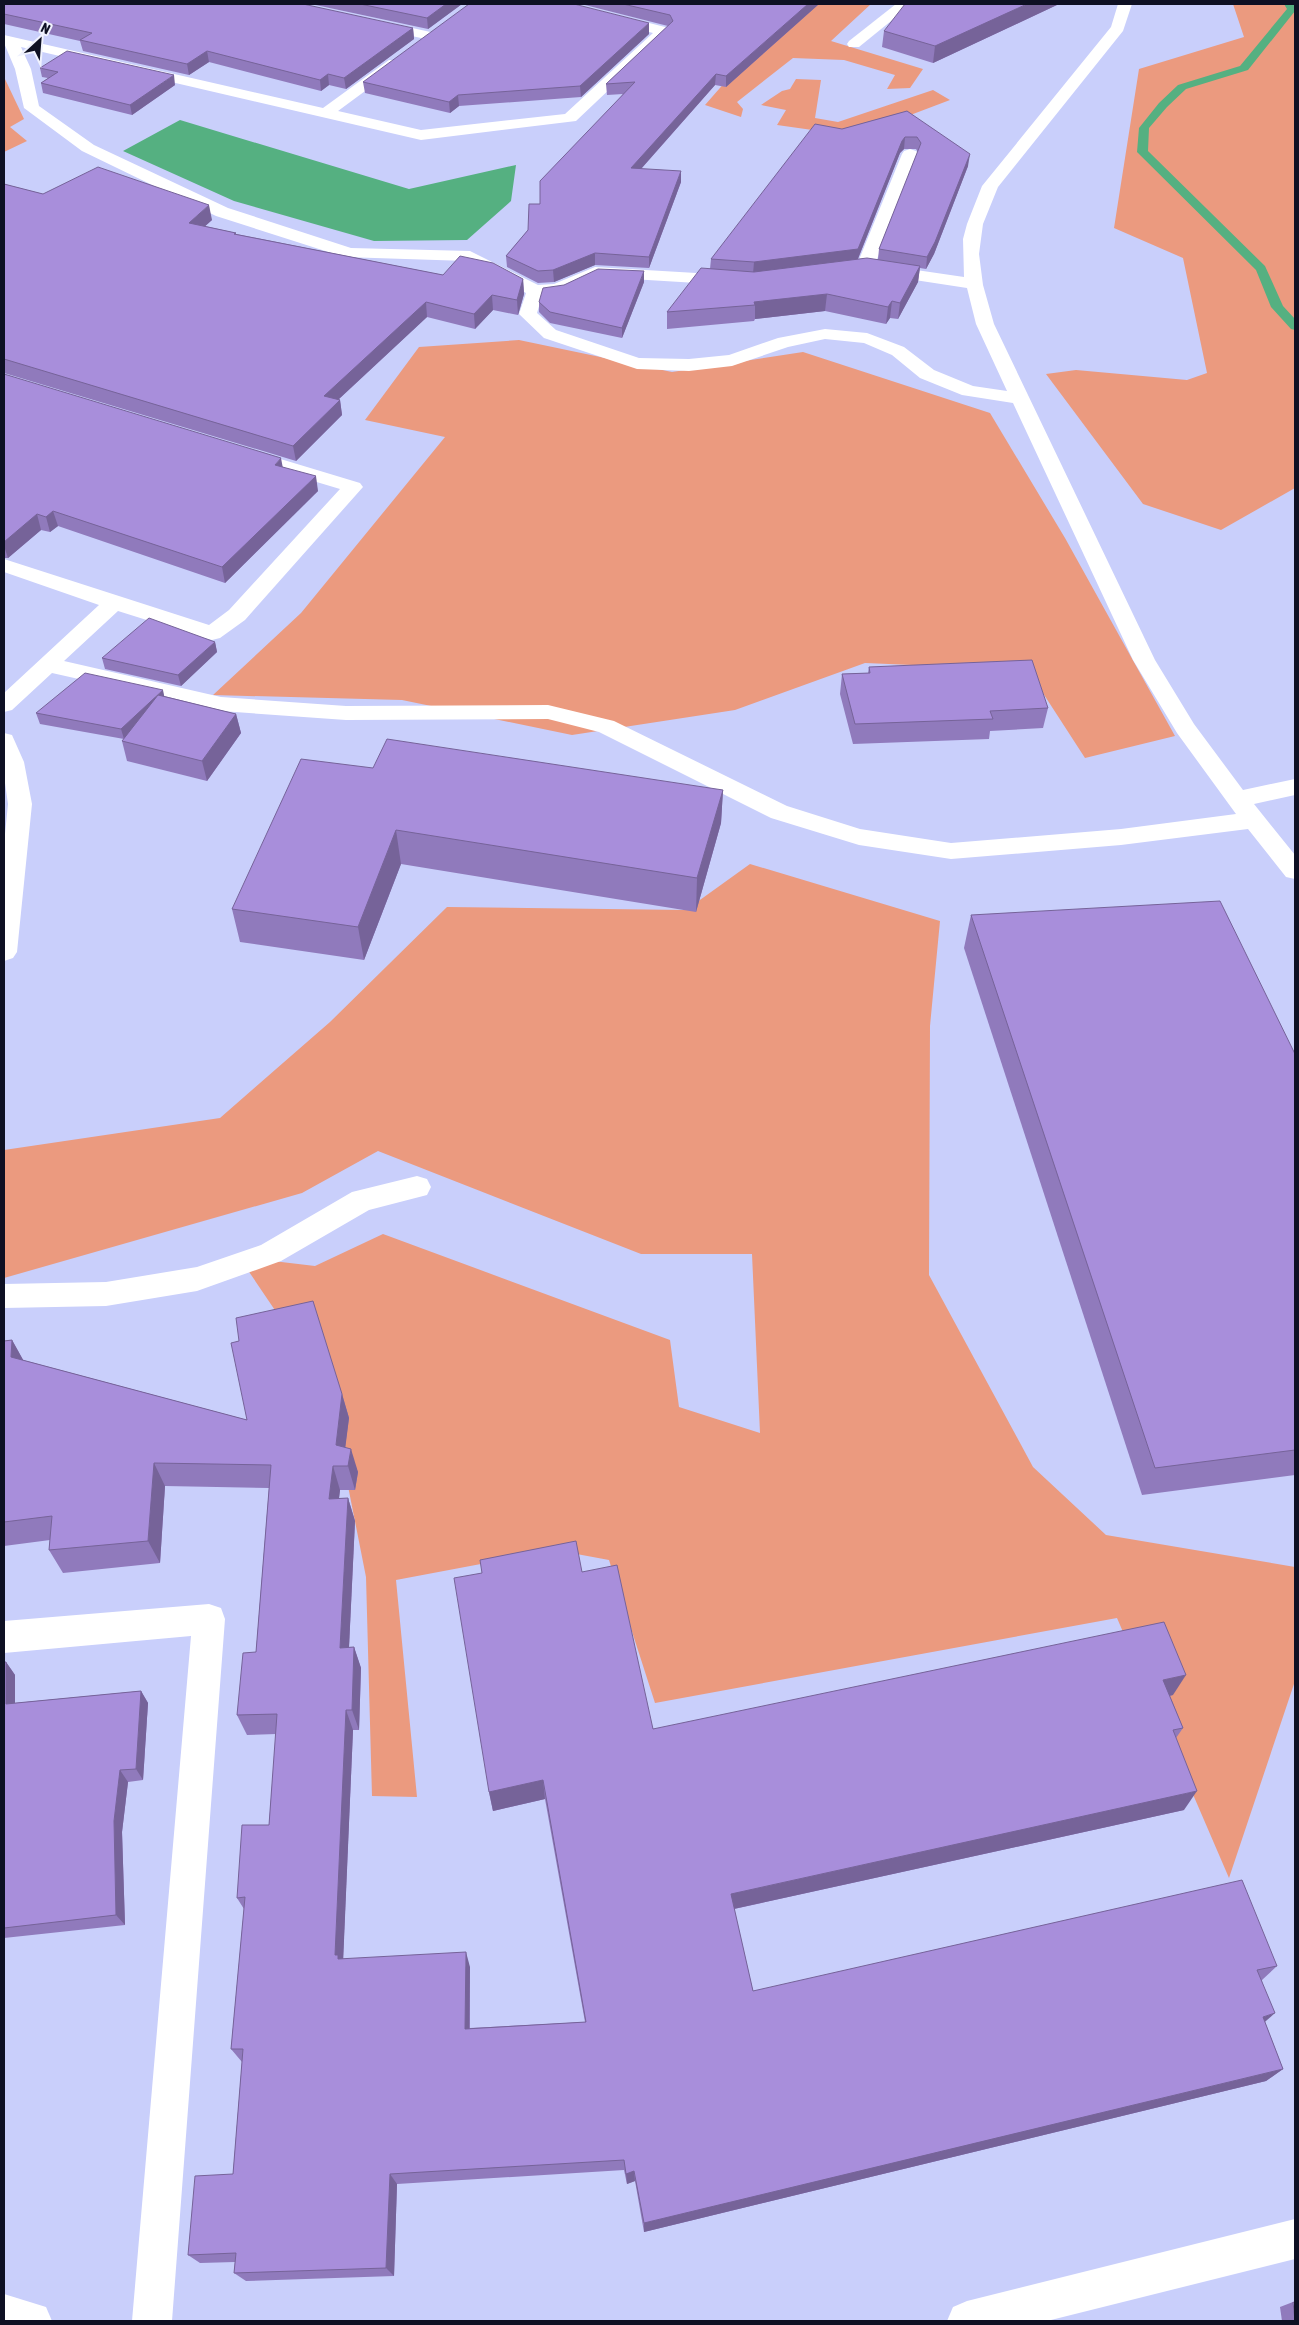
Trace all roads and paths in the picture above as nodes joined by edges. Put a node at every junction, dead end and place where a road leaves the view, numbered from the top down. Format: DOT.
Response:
graph roads {
  1 [pos="558,4"];
  2 [pos="905,4"];
  3 [pos="1125,4"];
  4 [pos="362,21"];
  5 [pos="445,25"];
  6 [pos="430,36"];
  7 [pos="8,40"];
  8 [pos="854,44"];
  9 [pos="326,114"];
  10 [pos="910,154"];
  11 [pos="865,267"];
  12 [pos="847,269"];
  13 [pos="743,280"];
  14 [pos="974,284"];
  15 [pos="535,291"];
  16 [pos="1020,398"];
  17 [pos="230,450"];
  18 [pos="4,565"];
  19 [pos="114,603"];
  20 [pos="49,665"];
  21 [pos="4,706"];
  22 [pos="4,740"];
  23 [pos="1295,787"];
  24 [pos="1237,799"];
  25 [pos="1253,820"];
  26 [pos="1295,871"];
  27 [pos="4,952"];
  28 [pos="416,1187"];
  29 [pos="4,1296"];
  30 [pos="4,1637"];
  31 [pos="1295,2239"];
  32 [pos="4,2314"];
  33 [pos="32,2321"];
  34 [pos="152,2321"];
  35 [pos="967,2321"];
  1 -- 9 [label="street"];
  2 -- 8 [label="street"];
  3 -- 14 [label="street"];
  4 -- 6 [label="street"];
  5 -- 6 [label="street"];
  6 -- 9 [label="street"];
  7 -- 9 [label="street"];
  7 -- 15 [label="street"];
  10 -- 11 [label="street"];
  11 -- 12 [label="street"];
  11 -- 14 [label="street"];
  13 -- 15 [label="street"];
  14 -- 16 [label="street"];
  15 -- 16 [label="street"];
  16 -- 24 [label="street"];
  17 -- 19 [label="street"];
  18 -- 19 [label="street"];
  19 -- 20 [label="street"];
  20 -- 21 [label="street"];
  20 -- 25 [label="street"];
  22 -- 27 [label="street"];
  23 -- 24 [label="street"];
  24 -- 25 [label="street"];
  25 -- 26 [label="street"];
  28 -- 29 [label="street"];
  30 -- 34 [label="street"];
  31 -- 35 [label="street"];
  32 -- 33 [label="street"];
}
